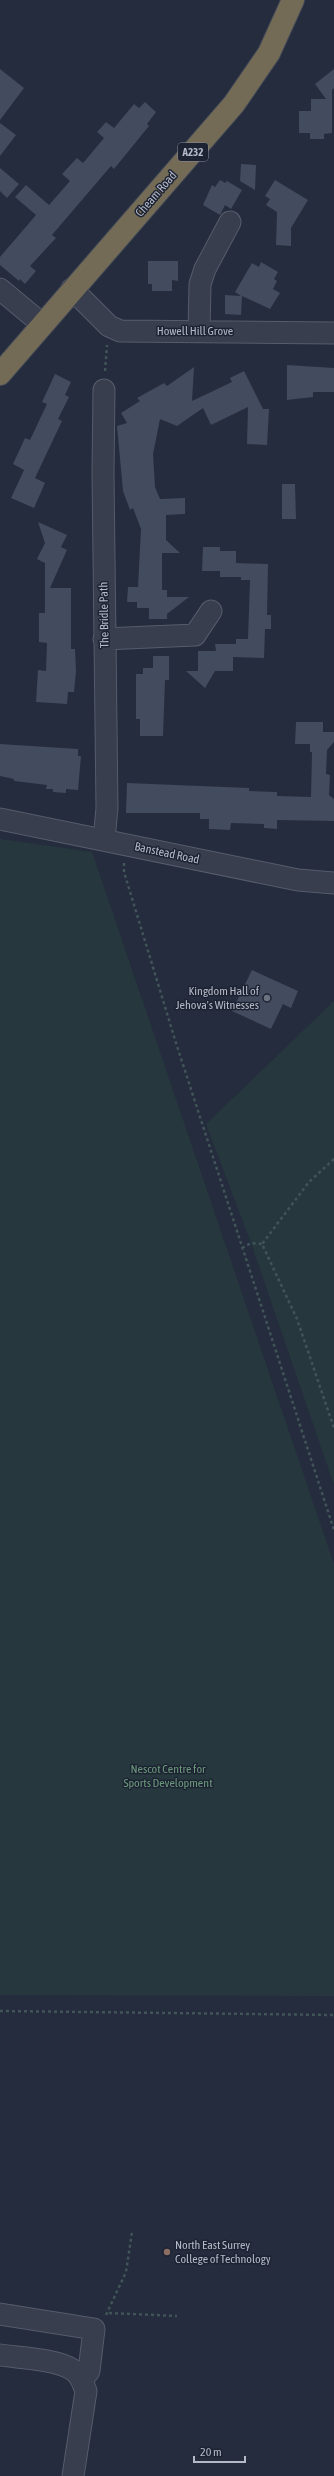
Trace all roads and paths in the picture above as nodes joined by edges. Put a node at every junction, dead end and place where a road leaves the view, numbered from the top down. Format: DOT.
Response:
graph roads {
  1 [pos="293,0"];
  2 [pos="230,222"];
  3 [pos="0,289"];
  4 [pos="72,289"];
  5 [pos="42,324"];
  6 [pos="109,326"];
  7 [pos="199,331"];
  8 [pos="334,333"];
  9 [pos="0,374"];
  10 [pos="104,390"];
  11 [pos="211,611"];
  12 [pos="104,639"];
  13 [pos="0,819"];
  14 [pos="104,840"];
  15 [pos="334,883"];
  16 [pos="334,1159"];
  17 [pos="262,1244"];
  18 [pos="242,1248"];
  19 [pos="334,1428"];
  20 [pos="334,1530"];
  21 [pos="0,2011"];
  22 [pos="334,2015"];
  23 [pos="132,2232"];
  24 [pos="108,2313"];
  25 [pos="0,2314"];
  26 [pos="177,2316"];
  27 [pos="94,2329"];
  28 [pos="0,2355"];
  29 [pos="82,2380"];
  30 [pos="73,2476"];
  1 -- 4 [label="highway, Cheam Road / A232"];
  2 -- 7 [label="street"];
  3 -- 5 [label="street"];
  4 -- 5 [label="highway, Cheam Road / A232"];
  4 -- 6 [label="street"];
  5 -- 9 [label="highway, Cheam Road / A232"];
  6 -- 7 [label="street, Howell Hill Grove"];
  6 -- 10 [label="path"];
  7 -- 8 [label="street, Howell Hill Grove"];
  10 -- 12 [label="street, The Bridle Path"];
  11 -- 12 [label="street"];
  12 -- 14 [label="street, The Bridle Path"];
  13 -- 14 [label="street, Banstead Road"];
  14 -- 15 [label="street, Banstead Road"];
  14 -- 18 [label="path"];
  16 -- 17 [label="path"];
  17 -- 18 [label="path"];
  17 -- 19 [label="path"];
  18 -- 20 [label="path"];
  21 -- 22 [label="path"];
  23 -- 24 [label="path"];
  24 -- 26 [label="path"];
  24 -- 27 [label="path"];
  25 -- 27 [label="street"];
  27 -- 29 [label="street"];
  28 -- 29 [label="street"];
  29 -- 30 [label="street"];
}
